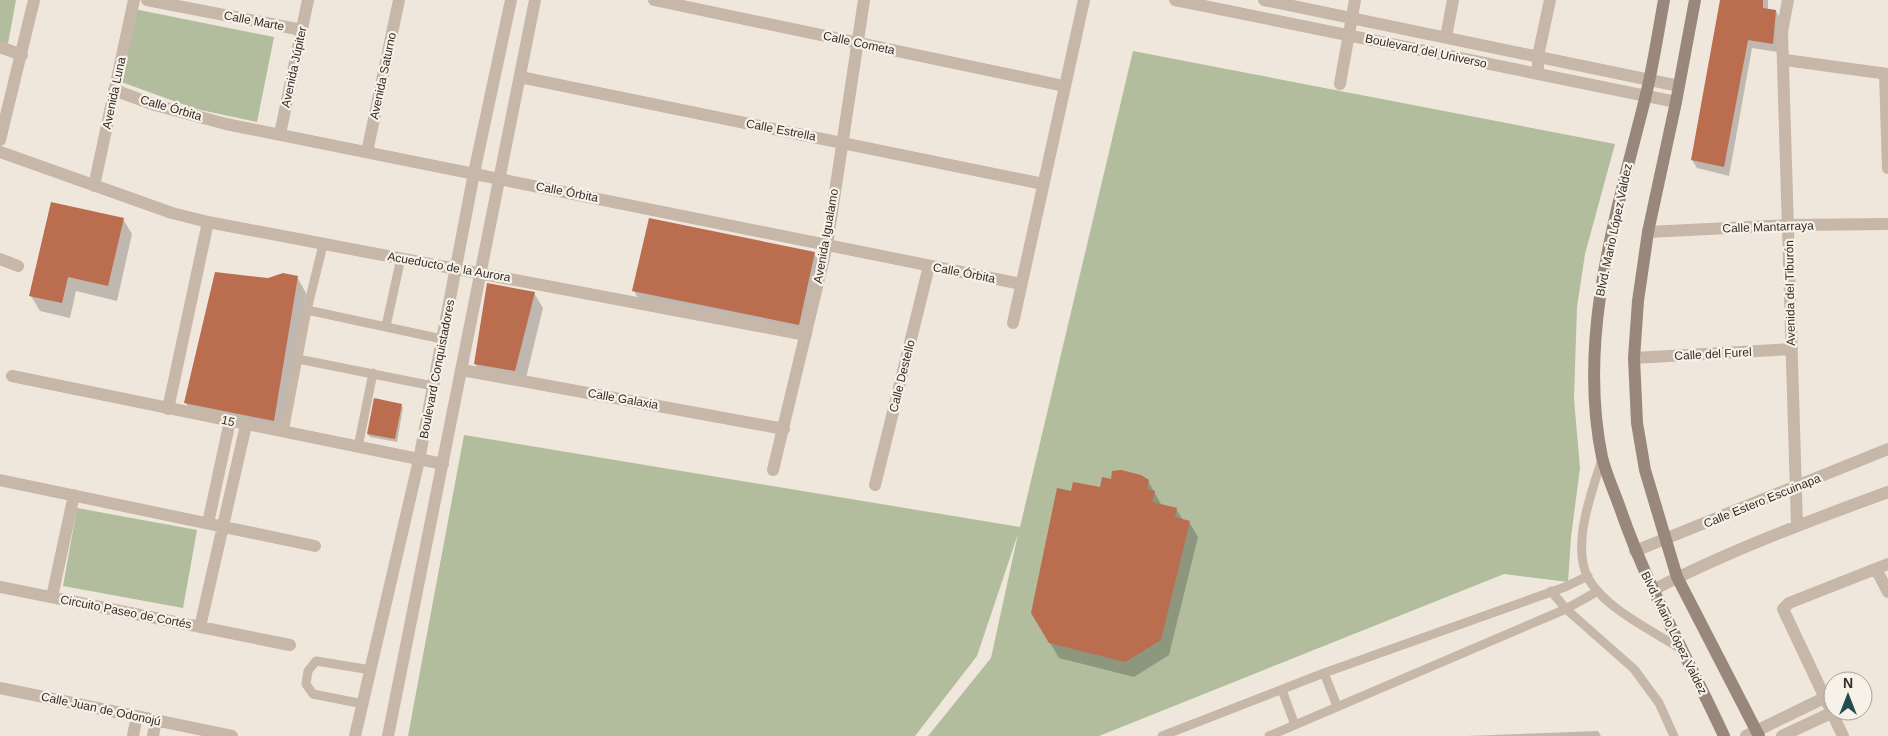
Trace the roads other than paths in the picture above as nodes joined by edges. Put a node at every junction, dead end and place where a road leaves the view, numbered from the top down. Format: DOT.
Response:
graph roads {
  1 [pos="34,0"];
  2 [pos="134,0"];
  3 [pos="147,0"];
  4 [pos="308,0"];
  5 [pos="399,0"];
  6 [pos="510,0"];
  7 [pos="535,0"];
  8 [pos="654,0"];
  9 [pos="864,0"];
  10 [pos="1084,0"];
  11 [pos="1175,0"];
  12 [pos="1264,0"];
  13 [pos="1355,0"];
  14 [pos="1453,0"];
  15 [pos="1550,0"];
  16 [pos="1664,0"];
  17 [pos="1695,0"];
  18 [pos="1788,0"];
  19 [pos="1352,18"];
  20 [pos="302,30"];
  21 [pos="1349,36"];
  22 [pos="1446,38"];
  23 [pos="859,42"];
  24 [pos="0,47"];
  25 [pos="22,55"];
  26 [pos="1538,56"];
  27 [pos="1785,60"];
  28 [pos="1538,74"];
  29 [pos="1886,74"];
  30 [pos="520,77"];
  31 [pos="1649,79"];
  32 [pos="1340,84"];
  33 [pos="1064,86"];
  34 [pos="1679,86"];
  35 [pos="114,90"];
  36 [pos="1646,96"];
  37 [pos="1676,102"];
  38 [pos="280,134"];
  39 [pos="0,140"];
  40 [pos="843,142"];
  41 [pos="0,152"];
  42 [pos="367,152"];
  43 [pos="1888,168"];
  44 [pos="474,173"];
  45 [pos="499,178"];
  46 [pos="1043,184"];
  47 [pos="94,186"];
  48 [pos="208,222"];
  49 [pos="1888,224"];
  50 [pos="1789,225"];
  51 [pos="1648,232"];
  52 [pos="323,245"];
  53 [pos="827,245"];
  54 [pos="401,258"];
  55 [pos="0,259"];
  56 [pos="18,266"];
  57 [pos="929,266"];
  58 [pos="456,268"];
  59 [pos="479,272"];
  60 [pos="1021,284"];
  61 [pos="307,310"];
  62 [pos="1013,323"];
  63 [pos="386,326"];
  64 [pos="806,335"];
  65 [pos="442,339"];
  66 [pos="1792,349"];
  67 [pos="1634,358"];
  68 [pos="298,359"];
  69 [pos="462,370"];
  70 [pos="373,373"];
  71 [pos="12,376"];
  72 [pos="433,386"];
  73 [pos="168,409"];
  74 [pos="230,421"];
  75 [pos="246,425"];
  76 [pos="784,429"];
  77 [pos="284,432"];
  78 [pos="358,446"];
  79 [pos="1888,450"];
  80 [pos="1602,459"];
  81 [pos="419,460"];
  82 [pos="443,464"];
  83 [pos="773,470"];
  84 [pos="0,480"];
  85 [pos="875,485"];
  86 [pos="1795,488"];
  87 [pos="1888,492"];
  88 [pos="74,495"];
  89 [pos="208,523"];
  90 [pos="222,526"];
  91 [pos="1797,526"];
  92 [pos="1665,540"];
  93 [pos="315,546"];
  94 [pos="1635,551"];
  95 [pos="1882,566"];
  96 [pos="1588,576"];
  97 [pos="1677,577"];
  98 [pos="0,587"];
  99 [pos="1653,590"];
  100 [pos="1551,591"];
  101 [pos="1598,591"];
  102 [pos="1888,592"];
  103 [pos="52,597"];
  104 [pos="1566,609"];
  105 [pos="200,627"];
  106 [pos="290,645"];
  107 [pos="1685,651"];
  108 [pos="371,670"];
  109 [pos="1324,673"];
  110 [pos="0,688"];
  111 [pos="1282,690"];
  112 [pos="1823,696"];
  113 [pos="1823,699"];
  114 [pos="363,704"];
  115 [pos="1337,706"];
  116 [pos="137,716"];
  117 [pos="1823,717"];
  118 [pos="156,720"];
  119 [pos="1836,721"];
  120 [pos="1295,725"];
  121 [pos="1754,734"];
  122 [pos="133,736"];
  123 [pos="153,736"];
  124 [pos="232,736"];
  125 [pos="355,736"];
  126 [pos="388,736"];
  127 [pos="1162,736"];
  128 [pos="1269,736"];
  129 [pos="1674,736"];
  130 [pos="1724,736"];
  131 [pos="1782,736"];
  132 [pos="1843,736"];
  1 -- 25 [label="street"];
  2 -- 35 [label="street, Avenida Luna"];
  3 -- 20 [label="street, Calle Marte"];
  4 -- 20 [label="street, Avenida Júpiter"];
  5 -- 42 [label="street, Avenida Saturno"];
  6 -- 44 [label="street, Boulevard Conquistadores"];
  7 -- 30 [label="street, Boulevard Conquistadores"];
  8 -- 23 [label="street, Calle Cometa"];
  9 -- 23 [label="street, Avenida Igualamo"];
  10 -- 33 [label="street"];
  11 -- 21 [label="street, Boulevard del Universo"];
  12 -- 19 [label="street, Boulevard del Universo"];
  13 -- 19 [label="street"];
  14 -- 22 [label="street"];
  15 -- 26 [label="street"];
  16 -- 31 [label="main road, Blvd. Mario López Valdez"];
  17 -- 34 [label="main road"];
  18 -- 27 [label="street, Avenida del Tiburón"];
  19 -- 21 [label="street"];
  19 -- 22 [label="street, Boulevard del Universo"];
  20 -- 38 [label="street, Avenida Júpiter"];
  21 -- 28 [label="street, Boulevard del Universo"];
  21 -- 32 [label="street"];
  22 -- 26 [label="street, Boulevard del Universo"];
  23 -- 33 [label="street, Calle Cometa"];
  23 -- 40 [label="street, Avenida Igualamo"];
  24 -- 25 [label="street"];
  25 -- 39 [label="street"];
  26 -- 28 [label="street"];
  26 -- 31 [label="street, Boulevard del Universo"];
  27 -- 29 [label="street"];
  27 -- 50 [label="street, Avenida del Tiburón"];
  28 -- 36 [label="street, Boulevard del Universo"];
  29 -- 43 [label="street"];
  30 -- 40 [label="street, Calle Estrella"];
  30 -- 45 [label="street, Boulevard Conquistadores"];
  31 -- 34 [label="street, Boulevard del Universo"];
  31 -- 36 [label="main road, Blvd. Mario López Valdez"];
  33 -- 46 [label="street"];
  34 -- 37 [label="main road"];
  35 -- 38 [label="street, Calle Órbita"];
  35 -- 47 [label="street, Avenida Luna"];
  36 -- 37 [label="street, Boulevard del Universo"];
  36 -- 80 [label="main road, Blvd. Mario López Valdez"];
  37 -- 51 [label="main road"];
  38 -- 42 [label="street, Calle Órbita"];
  40 -- 46 [label="street, Calle Estrella"];
  40 -- 53 [label="street, Avenida Igualamo"];
  41 -- 47 [label="street, Acueducto de la Aurora"];
  42 -- 44 [label="street, Calle Órbita"];
  44 -- 45 [label="street, Calle Órbita"];
  44 -- 58 [label="street, Boulevard Conquistadores"];
  45 -- 53 [label="street, Calle Órbita"];
  45 -- 59 [label="street, Boulevard Conquistadores"];
  46 -- 60 [label="street"];
  47 -- 48 [label="street, Acueducto de la Aurora"];
  48 -- 52 [label="street, Acueducto de la Aurora"];
  48 -- 73 [label="street"];
  49 -- 50 [label="street, Calle Mantarraya"];
  50 -- 51 [label="street, Calle Mantarraya"];
  50 -- 66 [label="street, Avenida del Tiburón"];
  51 -- 67 [label="main road"];
  52 -- 54 [label="street, Acueducto de la Aurora"];
  52 -- 61 [label="lane"];
  53 -- 57 [label="street, Calle Órbita"];
  53 -- 64 [label="street, Avenida Igualamo"];
  54 -- 58 [label="street, Acueducto de la Aurora"];
  54 -- 63 [label="lane"];
  55 -- 56 [label="street"];
  57 -- 60 [label="street, Calle Órbita"];
  57 -- 85 [label="street, Calle Destello"];
  58 -- 59 [label="street, Acueducto de la Aurora"];
  58 -- 65 [label="street, Boulevard Conquistadores"];
  59 -- 64 [label="street, Acueducto de la Aurora"];
  59 -- 69 [label="street, Boulevard Conquistadores"];
  60 -- 62 [label="street"];
  61 -- 63 [label="lane"];
  61 -- 68 [label="lane"];
  63 -- 65 [label="lane"];
  64 -- 76 [label="street, Avenida Igualamo"];
  65 -- 72 [label="street, Boulevard Conquistadores"];
  66 -- 67 [label="street, Calle del Furel"];
  66 -- 86 [label="street, Avenida del Tiburón"];
  67 -- 92 [label="main road"];
  68 -- 70 [label="lane"];
  68 -- 77 [label="lane"];
  69 -- 76 [label="street, Calle Galaxia"];
  69 -- 82 [label="street, Boulevard Conquistadores"];
  70 -- 72 [label="lane"];
  70 -- 78 [label="lane"];
  71 -- 73 [label="street, 15"];
  72 -- 81 [label="street, Boulevard Conquistadores"];
  73 -- 74 [label="street, 15"];
  74 -- 75 [label="street, 15"];
  74 -- 89 [label="street"];
  75 -- 77 [label="street, 15"];
  75 -- 90 [label="street, Circuito Paseo de Cortés"];
  76 -- 83 [label="street, Avenida Igualamo"];
  77 -- 78 [label="street, 15"];
  78 -- 81 [label="street, 15"];
  79 -- 86 [label="street, Calle Estero Escuinapa"];
  80 -- 94 [label="main road, Blvd. Mario López Valdez"];
  80 -- 96 [label="lane"];
  81 -- 82 [label="street, 15"];
  81 -- 108 [label="street, Boulevard Conquistadores"];
  82 -- 126 [label="street, Boulevard Conquistadores"];
  84 -- 88 [label="street"];
  86 -- 91 [label="street, Avenida del Tiburón"];
  86 -- 92 [label="street, Calle Estero Escuinapa"];
  87 -- 91 [label="street"];
  88 -- 89 [label="street"];
  88 -- 103 [label="street, Circuito Paseo de Cortés"];
  89 -- 90 [label="street"];
  90 -- 93 [label="street"];
  90 -- 105 [label="street, Circuito Paseo de Cortés"];
  91 -- 97 [label="street"];
  92 -- 94 [label="street, Calle Estero Escuinapa"];
  92 -- 97 [label="main road"];
  94 -- 99 [label="main road, Blvd. Mario López Valdez"];
  95 -- 102 [label="street"];
  95 -- 112 [label="street"];
  96 -- 100 [label="lane"];
  96 -- 101 [label="lane"];
  97 -- 99 [label="street"];
  97 -- 121 [label="main road"];
  98 -- 103 [label="street, Circuito Paseo de Cortés"];
  99 -- 107 [label="main road, Blvd. Mario López Valdez"];
  100 -- 104 [label="lane"];
  100 -- 109 [label="lane"];
  101 -- 104 [label="lane"];
  101 -- 107 [label="lane"];
  103 -- 105 [label="street, Circuito Paseo de Cortés"];
  104 -- 115 [label="lane"];
  104 -- 129 [label="lane"];
  105 -- 106 [label="street, Circuito Paseo de Cortés"];
  107 -- 130 [label="main road, Blvd. Mario López Valdez"];
  108 -- 114 [label="street, Boulevard Conquistadores"];
  108 -- 114 [label="lane"];
  109 -- 111 [label="lane"];
  109 -- 115 [label="lane"];
  110 -- 116 [label="street, Calle Juan de Odonojú"];
  111 -- 120 [label="lane"];
  111 -- 127 [label="lane"];
  113 -- 121 [label="street"];
  114 -- 125 [label="street, Boulevard Conquistadores"];
  115 -- 120 [label="lane"];
  116 -- 118 [label="street, Calle Juan de Odonojú"];
  116 -- 122 [label="street"];
  117 -- 131 [label="street"];
  118 -- 123 [label="street"];
  118 -- 124 [label="street, Calle Juan de Odonojú"];
  119 -- 132 [label="street"];
  120 -- 128 [label="lane"];
}
